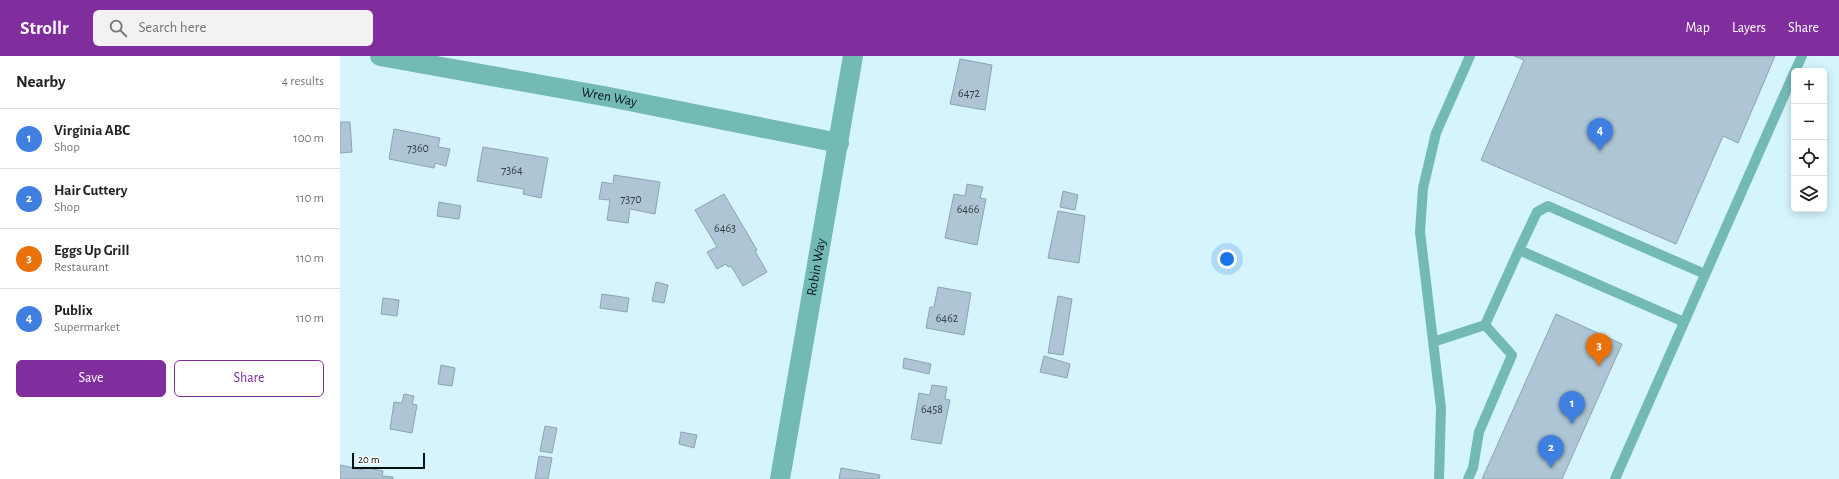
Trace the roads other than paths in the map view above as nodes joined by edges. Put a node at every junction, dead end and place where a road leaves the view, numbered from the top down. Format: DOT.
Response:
graph roads {
  1 [pos="380,56"];
  2 [pos="853,56"];
  3 [pos="1470,56"];
  4 [pos="1802,56"];
  5 [pos="1796,68"];
  6 [pos="1791,79"];
  7 [pos="839,143"];
  8 [pos="1519,250"];
  9 [pos="1705,274"];
  10 [pos="1684,322"];
  11 [pos="1485,325"];
  12 [pos="1433,342"];
  13 [pos="780,479"];
  14 [pos="1438,479"];
  15 [pos="1468,479"];
  16 [pos="1615,479"];
  1 -- 7 [label="street, Wren Way"];
  2 -- 7 [label="street, Robin Way"];
  3 -- 12 [label="lane"];
  4 -- 5 [label="lane"];
  6 -- 9 [label="lane"];
  7 -- 13 [label="street, Robin Way"];
  8 -- 9 [label="lane"];
  8 -- 10 [label="lane"];
  8 -- 11 [label="lane"];
  9 -- 10 [label="lane"];
  10 -- 16 [label="lane"];
  11 -- 12 [label="lane"];
  11 -- 15 [label="lane"];
  12 -- 14 [label="lane"];
}
